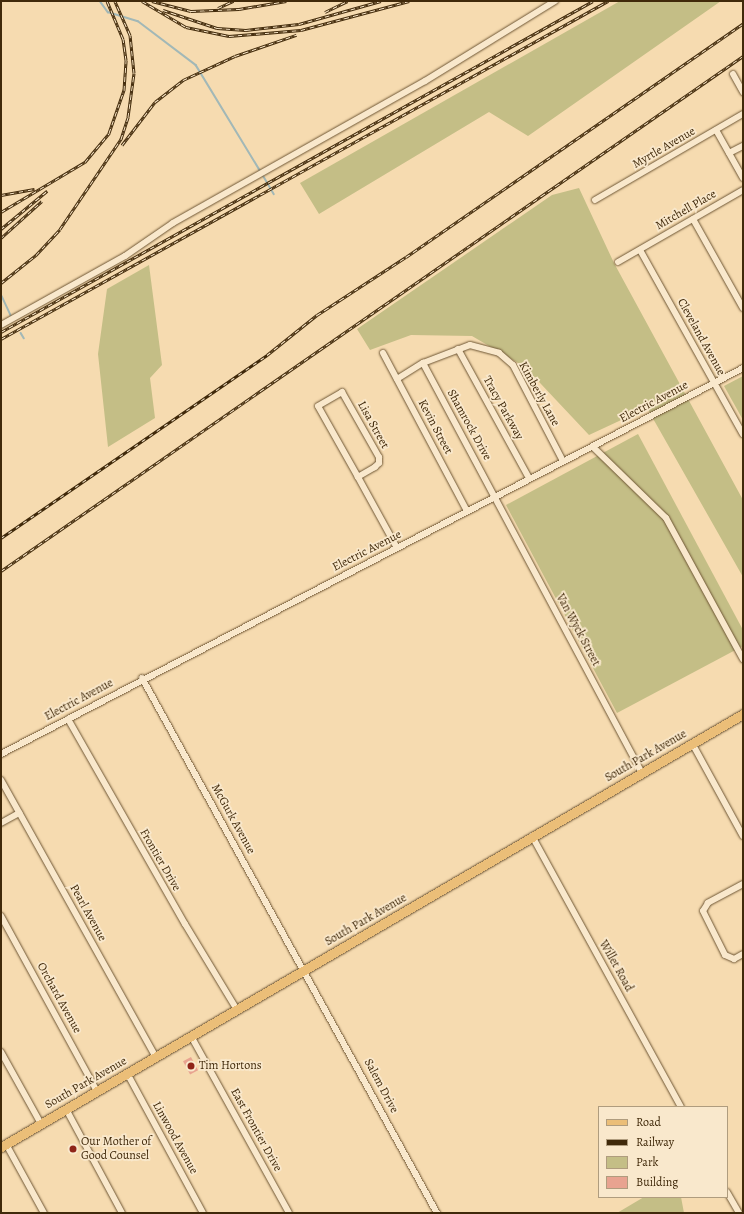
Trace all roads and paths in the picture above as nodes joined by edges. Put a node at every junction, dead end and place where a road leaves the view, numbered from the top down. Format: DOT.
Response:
graph roads {
  1 [pos="555,1"];
  2 [pos="733,74"];
  3 [pos="743,92"];
  4 [pos="743,114"];
  5 [pos="716,130"];
  6 [pos="743,146"];
  7 [pos="729,154"];
  8 [pos="743,178"];
  9 [pos="743,190"];
  10 [pos="596,200"];
  11 [pos="693,219"];
  12 [pos="640,250"];
  13 [pos="618,262"];
  14 [pos="743,308"];
  15 [pos="1,325"];
  16 [pos="458,349"];
  17 [pos="383,353"];
  18 [pos="423,363"];
  19 [pos="743,368"];
  20 [pos="397,379"];
  21 [pos="714,383"];
  22 [pos="743,434"];
  23 [pos="593,447"];
  24 [pos="563,461"];
  25 [pos="358,477"];
  26 [pos="529,478"];
  27 [pos="496,496"];
  28 [pos="467,511"];
  29 [pos="397,548"];
  30 [pos="743,659"];
  31 [pos="142,678"];
  32 [pos="743,714"];
  33 [pos="68,719"];
  34 [pos="692,743"];
  35 [pos="1,754"];
  36 [pos="641,772"];
  37 [pos="1,780"];
  38 [pos="19,813"];
  39 [pos="1,823"];
  40 [pos="532,836"];
  41 [pos="743,836"];
  42 [pos="743,884"];
  43 [pos="1,916"];
  44 [pos="743,954"];
  45 [pos="305,970"];
  46 [pos="237,1010"];
  47 [pos="191,1036"];
  48 [pos="1,1052"];
  49 [pos="156,1057"];
  50 [pos="127,1073"];
  51 [pos="97,1091"];
  52 [pos="680,1106"];
  53 [pos="66,1109"];
  54 [pos="41,1124"];
  55 [pos="3,1146"];
  56 [pos="728,1194"];
  57 [pos="288,1211"];
  58 [pos="44,1213"];
  59 [pos="122,1213"];
  60 [pos="203,1213"];
  61 [pos="280,1213"];
  62 [pos="437,1213"];
  63 [pos="739,1213"];
  1 -- 15 [label="street"];
  2 -- 3 [label="street"];
  4 -- 5 [label="street, Myrtle Avenue"];
  5 -- 7 [label="street"];
  5 -- 10 [label="street, Myrtle Avenue"];
  6 -- 7 [label="street"];
  7 -- 8 [label="street"];
  9 -- 11 [label="street, Mitchell Place"];
  11 -- 12 [label="street, Mitchell Place"];
  11 -- 14 [label="street"];
  12 -- 13 [label="street, Mitchell Place"];
  12 -- 21 [label="street, Cleveland Avenue"];
  16 -- 18 [label="street, Kimberly Lane"];
  16 -- 24 [label="street, Kimberly Lane"];
  16 -- 26 [label="street, Tracy Parkway"];
  17 -- 20 [label="street, Kevin Street"];
  18 -- 20 [label="street, Kimberly Lane"];
  18 -- 27 [label="street, Shamrock Drive"];
  19 -- 21 [label="street, Electric Avenue"];
  20 -- 28 [label="street, Kevin Street"];
  21 -- 22 [label="street, Cleveland Avenue"];
  21 -- 23 [label="street, Electric Avenue"];
  23 -- 24 [label="street, Electric Avenue"];
  23 -- 30 [label="street"];
  24 -- 26 [label="street, Electric Avenue"];
  25 -- 25 [label="street, Lisa Street"];
  25 -- 29 [label="street"];
  26 -- 27 [label="street, Electric Avenue"];
  27 -- 28 [label="street, Electric Avenue"];
  27 -- 36 [label="street, Van Wyck Street"];
  28 -- 29 [label="street, Electric Avenue"];
  29 -- 31 [label="street, Electric Avenue"];
  31 -- 33 [label="street, Electric Avenue"];
  31 -- 45 [label="street, McGurk Avenue"];
  32 -- 34 [label="main road, South Park Avenue"];
  33 -- 35 [label="street, Electric Avenue"];
  33 -- 46 [label="street, Frontier Drive"];
  34 -- 36 [label="main road, South Park Avenue"];
  34 -- 41 [label="street"];
  36 -- 40 [label="main road, South Park Avenue"];
  37 -- 38 [label="street, Pearl Avenue"];
  38 -- 39 [label="street"];
  38 -- 49 [label="street, Pearl Avenue"];
  40 -- 45 [label="main road, South Park Avenue"];
  40 -- 52 [label="street, Willet Road"];
  42 -- 44 [label="street"];
  43 -- 51 [label="street, Orchard Avenue"];
  45 -- 46 [label="main road, South Park Avenue"];
  45 -- 62 [label="street, Salem Drive"];
  46 -- 47 [label="main road, South Park Avenue"];
  47 -- 49 [label="main road, South Park Avenue"];
  47 -- 57 [label="street, East Frontier Drive"];
  48 -- 54 [label="street"];
  49 -- 50 [label="main road, South Park Avenue"];
  50 -- 51 [label="main road, South Park Avenue"];
  50 -- 60 [label="street, Linwood Avenue"];
  51 -- 53 [label="main road, South Park Avenue"];
  53 -- 54 [label="main road, South Park Avenue"];
  53 -- 59 [label="street"];
  54 -- 55 [label="main road, South Park Avenue"];
  55 -- 58 [label="street"];
  56 -- 63 [label="street"];
  57 -- 61 [label="street"];
}
